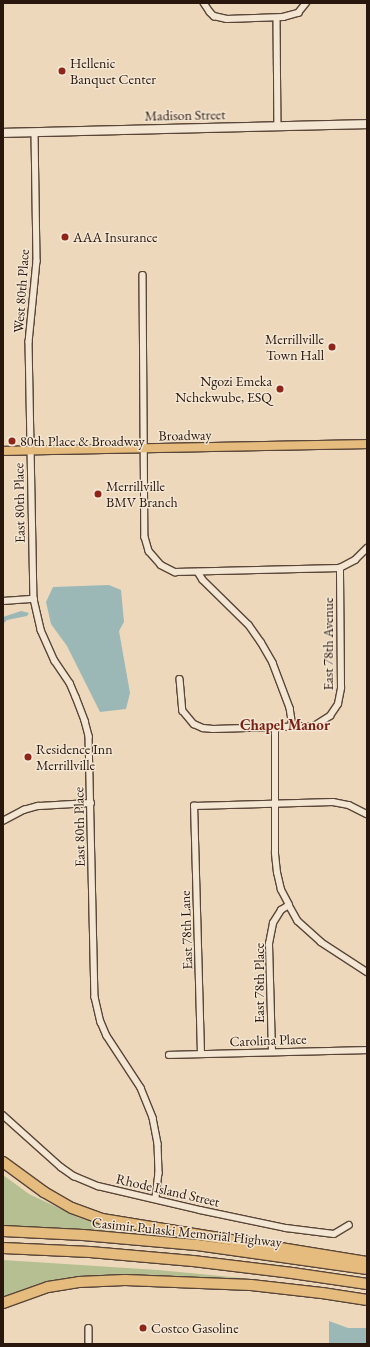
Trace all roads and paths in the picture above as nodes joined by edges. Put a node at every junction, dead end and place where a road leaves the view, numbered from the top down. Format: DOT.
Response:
graph roads {
  1 [pos="204,3"];
  2 [pos="306,3"];
  3 [pos="276,18"];
  4 [pos="367,124"];
  5 [pos="278,126"];
  6 [pos="3,133"];
  7 [pos="35,133"];
  8 [pos="143,275"];
  9 [pos="367,444"];
  10 [pos="145,449"];
  11 [pos="31,451"];
  12 [pos="3,452"];
  13 [pos="367,548"];
  14 [pos="340,568"];
  15 [pos="198,572"];
  16 [pos="34,599"];
  17 [pos="3,601"];
  18 [pos="180,679"];
  19 [pos="293,727"];
  20 [pos="275,728"];
  21 [pos="91,803"];
  22 [pos="276,803"];
  23 [pos="367,814"];
  24 [pos="3,821"];
  25 [pos="289,905"];
  26 [pos="367,972"];
  27 [pos="367,1050"];
  28 [pos="272,1052"];
  29 [pos="201,1054"];
  30 [pos="169,1055"];
  31 [pos="3,1115"];
  32 [pos="3,1162"];
  33 [pos="156,1199"];
  34 [pos="349,1225"];
  35 [pos="3,1231"];
  36 [pos="3,1248"];
  37 [pos="367,1262"];
  38 [pos="367,1269"];
  39 [pos="367,1284"];
  40 [pos="367,1300"];
  41 [pos="3,1303"];
  42 [pos="89,1328"];
  43 [pos="89,1344"];
  1 -- 3 [label="street"];
  2 -- 3 [label="street"];
  3 -- 5 [label="street"];
  4 -- 5 [label="street, Madison Street"];
  5 -- 7 [label="street, Madison Street"];
  6 -- 7 [label="street, Madison Street"];
  7 -- 11 [label="street, West 80th Place"];
  8 -- 10 [label="street"];
  9 -- 10 [label="main road, Broadway"];
  10 -- 11 [label="main road, Broadway"];
  10 -- 15 [label="street"];
  11 -- 12 [label="main road, Broadway"];
  11 -- 16 [label="street, East 80th Place"];
  13 -- 14 [label="street"];
  14 -- 15 [label="street"];
  14 -- 19 [label="street, East 78th Avenue"];
  15 -- 19 [label="street"];
  16 -- 17 [label="street"];
  16 -- 21 [label="street, East 80th Place"];
  18 -- 20 [label="street, East 78th Avenue"];
  19 -- 20 [label="street, East 78th Avenue"];
  20 -- 22 [label="street"];
  21 -- 24 [label="street"];
  21 -- 33 [label="street, East 80th Place"];
  22 -- 23 [label="street"];
  22 -- 25 [label="street"];
  22 -- 29 [label="street, East 78th Lane"];
  25 -- 26 [label="street"];
  25 -- 28 [label="street, East 78th Place"];
  27 -- 28 [label="street, Carolina Place"];
  28 -- 29 [label="street, Carolina Place"];
  29 -- 30 [label="street, Carolina Place"];
  31 -- 33 [label="street, Rhode Island Street"];
  32 -- 37 [label="highway"];
  33 -- 34 [label="street, Rhode Island Street"];
  35 -- 38 [label="highway, Casimir Pulaski Memorial Highway"];
  36 -- 39 [label="highway, Casimir Pulaski Memorial Highway"];
  40 -- 41 [label="highway"];
  42 -- 43 [label="street"];
}
